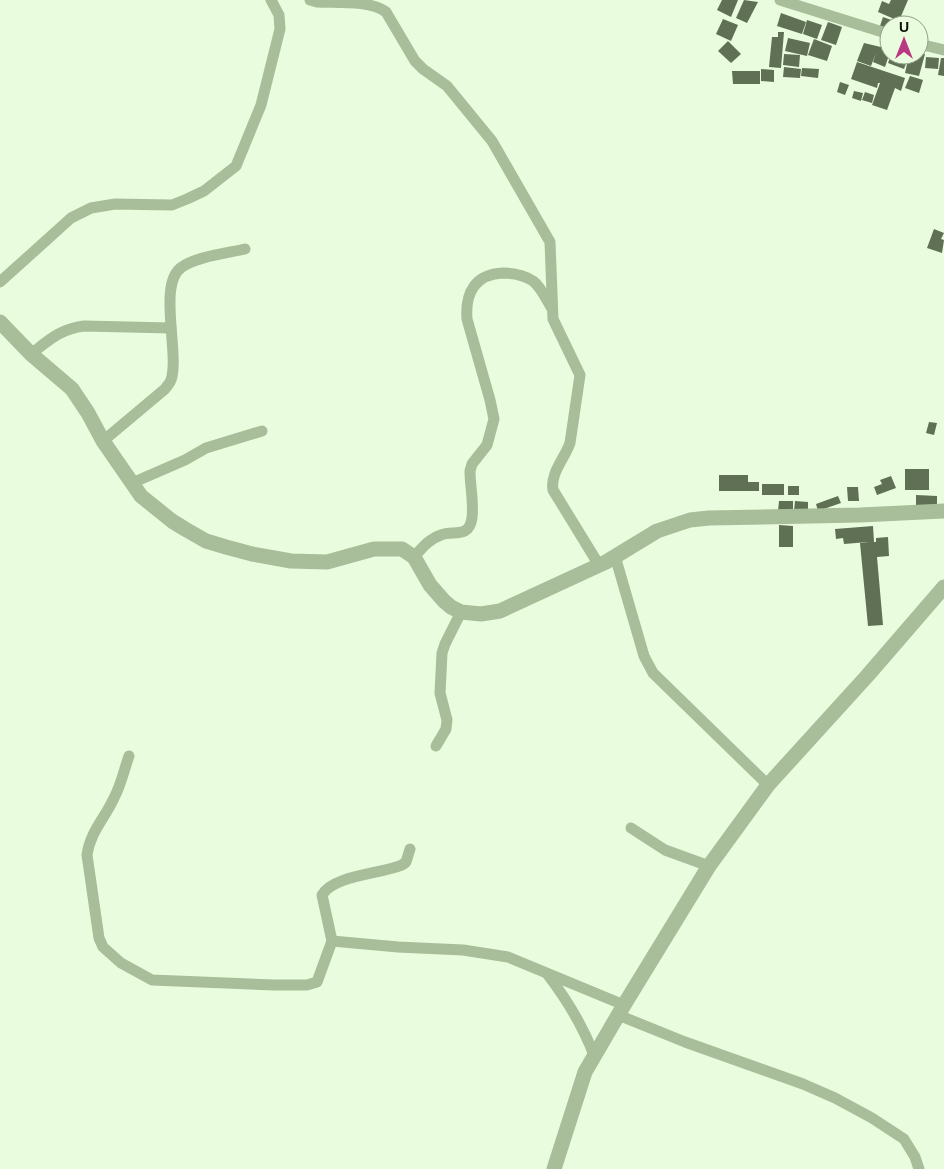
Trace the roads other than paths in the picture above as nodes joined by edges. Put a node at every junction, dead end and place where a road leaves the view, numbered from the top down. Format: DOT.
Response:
graph roads {
  1 [pos="271,0"];
  2 [pos="310,0"];
  3 [pos="780,0"];
  4 [pos="879,31"];
  5 [pos="929,46"];
  6 [pos="944,50"];
  7 [pos="245,249"];
  8 [pos="0,282"];
  9 [pos="552,309"];
  10 [pos="0,322"];
  11 [pos="171,328"];
  12 [pos="31,354"];
  13 [pos="262,431"];
  14 [pos="103,441"];
  15 [pos="132,483"];
  16 [pos="944,511"];
  17 [pos="615,556"];
  18 [pos="414,557"];
  19 [pos="599,565"];
  20 [pos="944,586"];
  21 [pos="461,612"];
  22 [pos="436,746"];
  23 [pos="128,756"];
  24 [pos="768,785"];
  25 [pos="631,828"];
  26 [pos="410,849"];
  27 [pos="709,866"];
  28 [pos="332,941"];
  29 [pos="547,973"];
  30 [pos="621,1010"];
  31 [pos="594,1055"];
  32 [pos="554,1169"];
  33 [pos="919,1169"];
  1 -- 8 [label="street"];
  2 -- 9 [label="street"];
  3 -- 4 [label="street"];
  5 -- 6 [label="street"];
  7 -- 11 [label="street"];
  9 -- 18 [label="street"];
  9 -- 19 [label="street"];
  10 -- 12 [label="street"];
  11 -- 12 [label="street"];
  11 -- 14 [label="street"];
  12 -- 14 [label="street"];
  13 -- 15 [label="street"];
  14 -- 15 [label="street"];
  15 -- 18 [label="street"];
  16 -- 17 [label="street"];
  17 -- 19 [label="street"];
  17 -- 24 [label="street"];
  18 -- 21 [label="street"];
  19 -- 21 [label="street"];
  20 -- 24 [label="street"];
  21 -- 22 [label="street"];
  23 -- 28 [label="street"];
  24 -- 27 [label="street"];
  25 -- 27 [label="street"];
  26 -- 28 [label="street"];
  27 -- 30 [label="street"];
  28 -- 29 [label="street"];
  29 -- 30 [label="street"];
  29 -- 31 [label="street"];
  30 -- 31 [label="street"];
  30 -- 33 [label="street"];
  31 -- 32 [label="street"];
}
